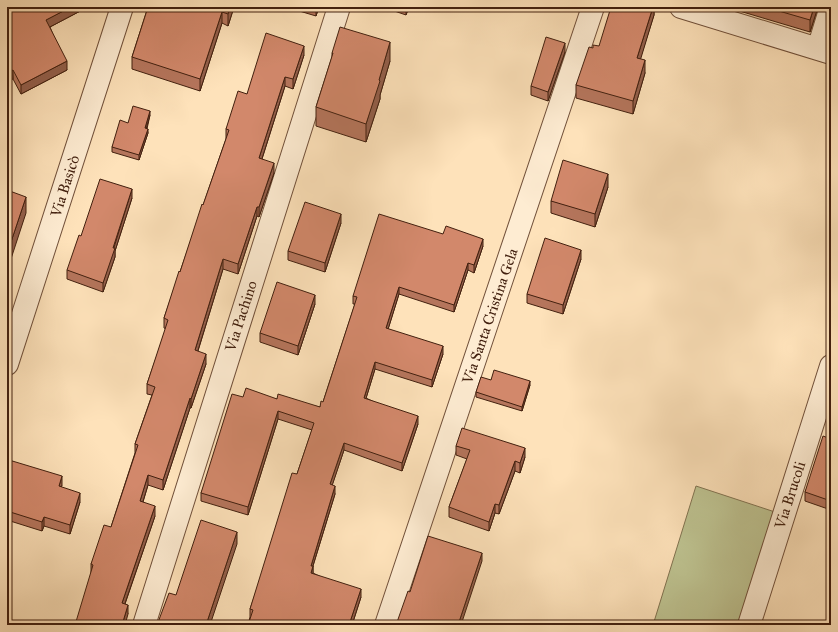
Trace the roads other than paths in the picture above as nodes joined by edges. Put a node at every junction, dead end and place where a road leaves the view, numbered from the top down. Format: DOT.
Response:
graph roads {
  1 [pos="122,7"];
  2 [pos="339,7"];
  3 [pos="594,7"];
  4 [pos="831,7"];
  5 [pos="694,9"];
  6 [pos="825,51"];
  7 [pos="7,364"];
  8 [pos="831,366"];
  9 [pos="144,625"];
  10 [pos="386,625"];
  11 [pos="749,625"];
  1 -- 7 [label="street, Via Basicò"];
  2 -- 9 [label="street, Via Pachino"];
  3 -- 10 [label="street, Via Santa Cristina Gela"];
  4 -- 6 [label="street"];
  5 -- 6 [label="street"];
  8 -- 11 [label="street, Via Brucoli"];
}
